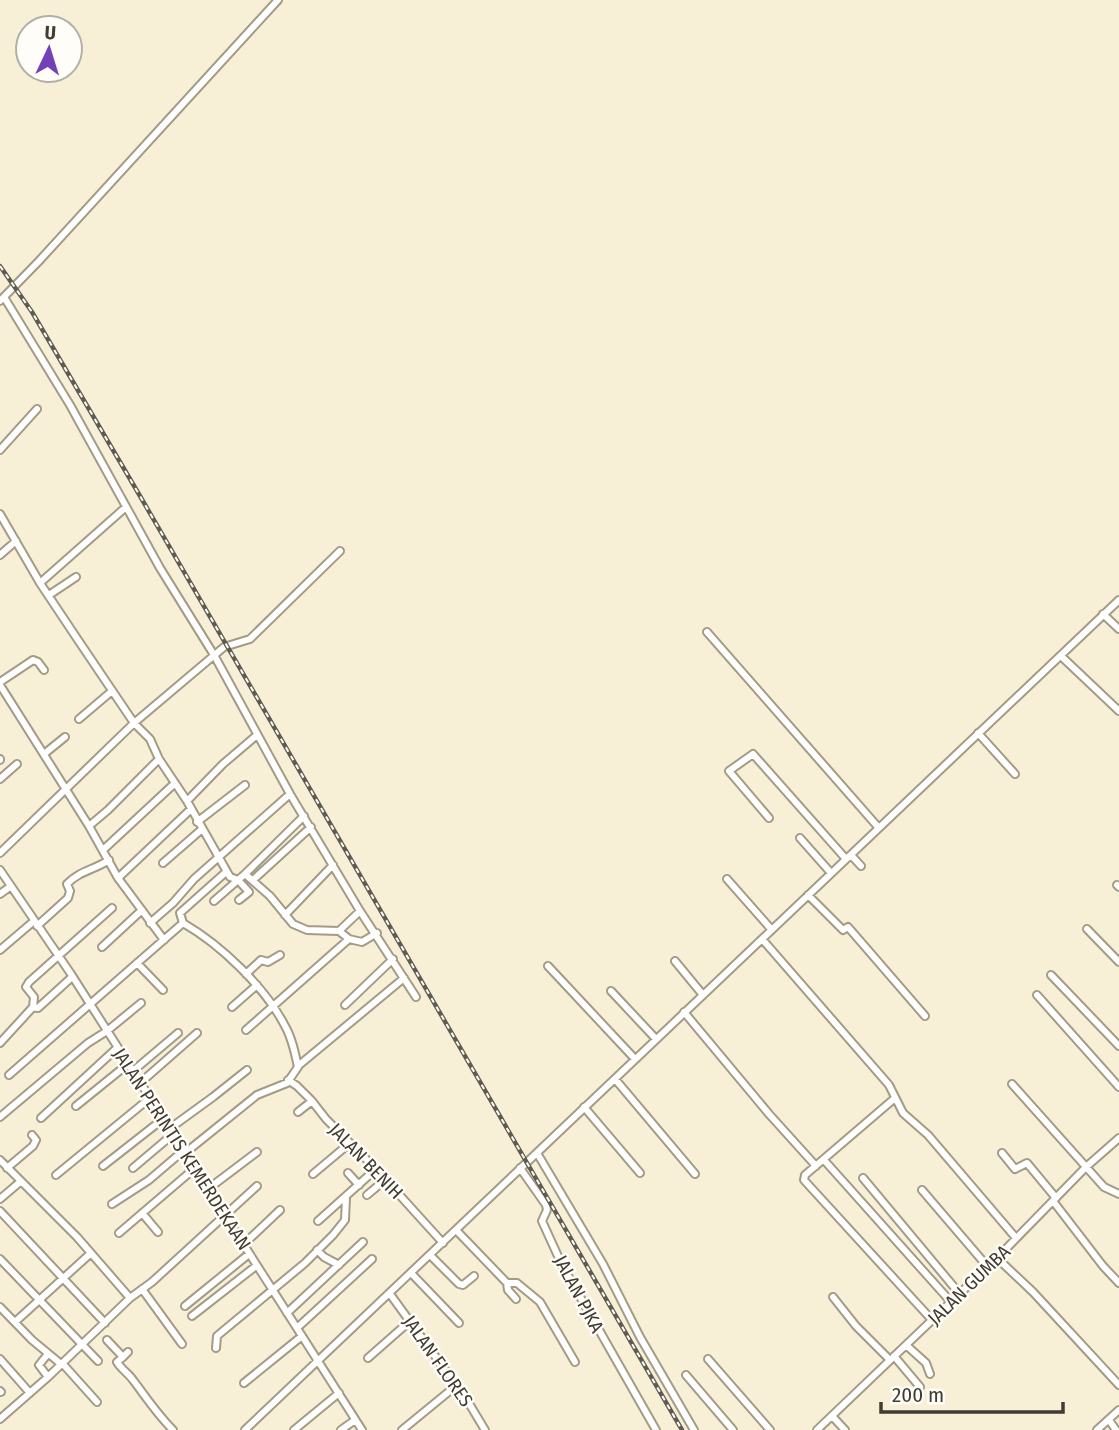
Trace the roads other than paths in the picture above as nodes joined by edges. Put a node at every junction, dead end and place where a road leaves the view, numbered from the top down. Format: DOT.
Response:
graph roads {
  1 [pos="278,0"];
  2 [pos="2,299"];
  3 [pos="37,409"];
  4 [pos="0,450"];
  5 [pos="126,507"];
  6 [pos="0,514"];
  7 [pos="16,541"];
  8 [pos="340,551"];
  9 [pos="0,555"];
  10 [pos="76,577"];
  11 [pos="40,583"];
  12 [pos="48,595"];
  13 [pos="1119,600"];
  14 [pos="1103,614"];
  15 [pos="1119,629"];
  16 [pos="707,632"];
  17 [pos="214,654"];
  18 [pos="1061,656"];
  19 [pos="44,670"];
  20 [pos="0,684"];
  21 [pos="112,691"];
  22 [pos="1119,711"];
  23 [pos="79,719"];
  24 [pos="134,723"];
  25 [pos="978,733"];
  26 [pos="257,735"];
  27 [pos="65,737"];
  28 [pos="44,754"];
  29 [pos="159,759"];
  30 [pos="17,764"];
  31 [pos="1015,774"];
  32 [pos="0,779"];
  33 [pos="174,784"];
  34 [pos="245,785"];
  35 [pos="66,791"];
  36 [pos="290,794"];
  37 [pos="187,801"];
  38 [pos="190,810"];
  39 [pos="304,816"];
  40 [pos="769,818"];
  41 [pos="197,822"];
  42 [pos="89,826"];
  43 [pos="311,827"];
  44 [pos="878,827"];
  45 [pos="201,830"];
  46 [pos="800,838"];
  47 [pos="103,850"];
  48 [pos="0,853"];
  49 [pos="848,857"];
  50 [pos="218,859"];
  51 [pos="109,860"];
  52 [pos="163,863"];
  53 [pos="333,865"];
  54 [pos="861,866"];
  55 [pos="0,870"];
  56 [pos="226,872"];
  57 [pos="831,873"];
  58 [pos="246,874"];
  59 [pos="118,878"];
  60 [pos="727,879"];
  61 [pos="238,880"];
  62 [pos="253,880"];
  63 [pos="10,886"];
  64 [pos="0,894"];
  65 [pos="808,895"];
  66 [pos="214,901"];
  67 [pos="239,901"];
  68 [pos="112,908"];
  69 [pos="142,910"];
  70 [pos="360,911"];
  71 [pos="285,915"];
  72 [pos="150,923"];
  73 [pos="183,923"];
  74 [pos="36,924"];
  75 [pos="771,929"];
  76 [pos="1087,929"];
  77 [pos="339,931"];
  78 [pos="377,933"];
  79 [pos="349,939"];
  80 [pos="762,939"];
  81 [pos="164,940"];
  82 [pos="102,947"];
  83 [pos="0,950"];
  84 [pos="279,955"];
  85 [pos="58,956"];
  86 [pos="393,959"];
  87 [pos="675,961"];
  88 [pos="1119,962"];
  89 [pos="137,963"];
  90 [pos="548,966"];
  91 [pos="246,974"];
  92 [pos="1051,975"];
  93 [pos="72,977"];
  94 [pos="404,978"];
  95 [pos="257,985"];
  96 [pos="163,990"];
  97 [pos="611,991"];
  98 [pos="703,995"];
  99 [pos="1037,995"];
  100 [pos="416,997"];
  101 [pos="141,1003"];
  102 [pos="90,1005"];
  103 [pos="345,1005"];
  104 [pos="271,1006"];
  105 [pos="33,1007"];
  106 [pos="232,1007"];
  107 [pos="684,1012"];
  108 [pos="925,1016"];
  109 [pos="246,1030"];
  110 [pos="107,1031"];
  111 [pos="178,1033"];
  112 [pos="197,1033"];
  113 [pos="2,1039"];
  114 [pos="656,1040"];
  115 [pos="1119,1046"];
  116 [pos="117,1048"];
  117 [pos="635,1059"];
  118 [pos="128,1064"];
  119 [pos="298,1066"];
  120 [pos="247,1070"];
  121 [pos="133,1072"];
  122 [pos="9,1075"];
  123 [pos="615,1079"];
  124 [pos="288,1080"];
  125 [pos="141,1083"];
  126 [pos="1012,1084"];
  127 [pos="1119,1087"];
  128 [pos="150,1098"];
  129 [pos="895,1098"];
  130 [pos="312,1101"];
  131 [pos="76,1106"];
  132 [pos="584,1107"];
  133 [pos="298,1112"];
  134 [pos="0,1117"];
  135 [pos="41,1118"];
  136 [pos="163,1119"];
  137 [pos="171,1132"];
  138 [pos="32,1135"];
  139 [pos="1119,1138"];
  140 [pos="350,1143"];
  141 [pos="184,1152"];
  142 [pos="257,1152"];
  143 [pos="537,1153"];
  144 [pos="1002,1153"];
  145 [pos="0,1160"];
  146 [pos="824,1160"];
  147 [pos="103,1166"];
  148 [pos="816,1166"];
  149 [pos="1086,1167"];
  150 [pos="7,1168"];
  151 [pos="132,1168"];
  152 [pos="195,1168"];
  153 [pos="520,1168"];
  154 [pos="376,1169"];
  155 [pos="348,1173"];
  156 [pos="640,1173"];
  157 [pos="313,1174"];
  158 [pos="695,1174"];
  159 [pos="56,1175"];
  160 [pos="863,1178"];
  161 [pos="385,1180"];
  162 [pos="20,1182"];
  163 [pos="359,1185"];
  164 [pos="257,1186"];
  165 [pos="208,1189"];
  166 [pos="922,1190"];
  167 [pos="1119,1194"];
  168 [pos="367,1195"];
  169 [pos="346,1197"];
  170 [pos="0,1199"];
  171 [pos="1054,1199"];
  172 [pos="112,1205"];
  173 [pos="280,1210"];
  174 [pos="0,1211"];
  175 [pos="142,1213"];
  176 [pos="225,1214"];
  177 [pos="318,1221"];
  178 [pos="456,1230"];
  179 [pos="158,1232"];
  180 [pos="119,1233"];
  181 [pos="1017,1238"];
  182 [pos="363,1242"];
  183 [pos="443,1243"];
  184 [pos="243,1245"];
  185 [pos="317,1251"];
  186 [pos="91,1253"];
  187 [pos="249,1254"];
  188 [pos="430,1255"];
  189 [pos="997,1258"];
  190 [pos="0,1259"];
  191 [pos="372,1259"];
  192 [pos="339,1265"];
  193 [pos="256,1266"];
  194 [pos="987,1266"];
  195 [pos="411,1273"];
  196 [pos="474,1276"];
  197 [pos="62,1278"];
  198 [pos="507,1283"];
  199 [pos="1119,1283"];
  200 [pos="142,1289"];
  201 [pos="272,1291"];
  202 [pos="959,1293"];
  203 [pos="390,1294"];
  204 [pos="833,1297"];
  205 [pos="130,1298"];
  206 [pos="39,1299"];
  207 [pos="516,1299"];
  208 [pos="951,1302"];
  209 [pos="186,1306"];
  210 [pos="0,1307"];
  211 [pos="287,1313"];
  212 [pos="192,1316"];
  213 [pos="932,1320"];
  214 [pos="411,1321"];
  215 [pos="15,1322"];
  216 [pos="105,1323"];
  217 [pos="459,1323"];
  218 [pos="297,1328"];
  219 [pos="302,1336"];
  220 [pos="107,1340"];
  221 [pos="82,1344"];
  222 [pos="181,1344"];
  223 [pos="906,1345"];
  224 [pos="216,1348"];
  225 [pos="47,1355"];
  226 [pos="368,1358"];
  227 [pos="892,1358"];
  228 [pos="708,1359"];
  229 [pos="320,1361"];
  230 [pos="1,1362"];
  231 [pos="97,1362"];
  232 [pos="575,1362"];
  233 [pos="62,1364"];
  234 [pos="930,1374"];
  235 [pos="686,1375"];
  236 [pos="48,1377"];
  237 [pos="244,1383"];
  238 [pos="457,1385"];
  239 [pos="1119,1385"];
  240 [pos="920,1387"];
  241 [pos="30,1392"];
  242 [pos="339,1393"];
  243 [pos="97,1402"];
  244 [pos="1119,1410"];
  245 [pos="832,1416"];
  246 [pos="0,1419"];
  247 [pos="355,1420"];
  248 [pos="1109,1420"];
  249 [pos="173,1430"];
  250 [pos="245,1430"];
  251 [pos="294,1430"];
  252 [pos="341,1430"];
  253 [pos="362,1430"];
  254 [pos="402,1430"];
  255 [pos="485,1430"];
  256 [pos="656,1430"];
  257 [pos="694,1430"];
  258 [pos="733,1430"];
  259 [pos="770,1430"];
  260 [pos="817,1430"];
  261 [pos="845,1430"];
  262 [pos="1097,1430"];
  263 [pos="1116,1430"];
  1 -- 2 [label="street"];
  2 -- 5 [label="street"];
  3 -- 4 [label="street"];
  5 -- 11 [label="street"];
  5 -- 17 [label="street"];
  6 -- 7 [label="street"];
  7 -- 9 [label="street"];
  7 -- 11 [label="street"];
  8 -- 17 [label="street"];
  10 -- 12 [label="street"];
  11 -- 12 [label="street"];
  12 -- 21 [label="street"];
  13 -- 14 [label="street"];
  14 -- 15 [label="street"];
  14 -- 18 [label="street"];
  16 -- 44 [label="street"];
  17 -- 24 [label="street"];
  17 -- 26 [label="street"];
  18 -- 22 [label="street"];
  18 -- 25 [label="street"];
  19 -- 20 [label="street"];
  20 -- 28 [label="street"];
  21 -- 23 [label="street"];
  21 -- 24 [label="street"];
  24 -- 29 [label="street"];
  24 -- 35 [label="street"];
  25 -- 31 [label="street"];
  25 -- 44 [label="street"];
  26 -- 36 [label="street"];
  26 -- 37 [label="street"];
  27 -- 28 [label="street"];
  28 -- 35 [label="street"];
  29 -- 33 [label="street"];
  29 -- 42 [label="street"];
  30 -- 32 [label="street"];
  33 -- 37 [label="street"];
  33 -- 47 [label="street"];
  34 -- 41 [label="street"];
  35 -- 42 [label="street"];
  35 -- 48 [label="street"];
  36 -- 39 [label="street"];
  36 -- 50 [label="street"];
  37 -- 38 [label="street"];
  38 -- 41 [label="street"];
  38 -- 59 [label="street"];
  39 -- 43 [label="street"];
  39 -- 58 [label="street"];
  40 -- 49 [label="street"];
  41 -- 45 [label="street"];
  42 -- 47 [label="street"];
  43 -- 53 [label="street"];
  43 -- 62 [label="street"];
  44 -- 49 [label="street"];
  45 -- 50 [label="street"];
  45 -- 52 [label="street"];
  46 -- 57 [label="street"];
  47 -- 51 [label="street"];
  49 -- 54 [label="street"];
  49 -- 57 [label="street"];
  50 -- 56 [label="street"];
  50 -- 72 [label="street"];
  51 -- 59 [label="street"];
  51 -- 74 [label="street"];
  53 -- 70 [label="street"];
  53 -- 71 [label="street"];
  55 -- 63 [label="street, JALAN PERINTIS KEMERDEKAAN"];
  56 -- 61 [label="street"];
  56 -- 73 [label="street"];
  57 -- 65 [label="street"];
  58 -- 61 [label="street"];
  58 -- 62 [label="street"];
  59 -- 69 [label="street"];
  60 -- 75 [label="street"];
  61 -- 66 [label="street"];
  61 -- 67 [label="street"];
  62 -- 71 [label="street"];
  63 -- 64 [label="street"];
  63 -- 74 [label="street, JALAN PERINTIS KEMERDEKAAN"];
  65 -- 75 [label="street"];
  65 -- 108 [label="street"];
  68 -- 85 [label="street"];
  69 -- 72 [label="street"];
  69 -- 82 [label="street"];
  70 -- 77 [label="street"];
  70 -- 78 [label="street"];
  71 -- 77 [label="street"];
  72 -- 81 [label="street"];
  73 -- 81 [label="street"];
  73 -- 91 [label="street"];
  74 -- 83 [label="street"];
  74 -- 85 [label="street, JALAN PERINTIS KEMERDEKAAN"];
  75 -- 80 [label="street"];
  76 -- 88 [label="street"];
  77 -- 79 [label="street"];
  78 -- 79 [label="street"];
  78 -- 86 [label="street"];
  79 -- 104 [label="street"];
  80 -- 98 [label="street"];
  80 -- 129 [label="street"];
  81 -- 89 [label="street"];
  84 -- 91 [label="street"];
  85 -- 93 [label="street, JALAN PERINTIS KEMERDEKAAN"];
  85 -- 105 [label="street"];
  86 -- 94 [label="street"];
  86 -- 103 [label="street"];
  87 -- 98 [label="street"];
  89 -- 96 [label="street"];
  89 -- 102 [label="street"];
  90 -- 117 [label="street"];
  91 -- 95 [label="street"];
  92 -- 115 [label="street"];
  93 -- 102 [label="street, JALAN PERINTIS KEMERDEKAAN"];
  93 -- 105 [label="street"];
  94 -- 100 [label="street"];
  94 -- 119 [label="street"];
  95 -- 104 [label="street"];
  95 -- 106 [label="street"];
  97 -- 114 [label="street"];
  98 -- 107 [label="street"];
  99 -- 127 [label="street"];
  101 -- 110 [label="street"];
  102 -- 110 [label="street, JALAN PERINTIS KEMERDEKAAN"];
  102 -- 122 [label="street"];
  104 -- 109 [label="street"];
  104 -- 119 [label="street"];
  105 -- 113 [label="street"];
  107 -- 114 [label="street"];
  107 -- 148 [label="street"];
  110 -- 116 [label="street, JALAN PERINTIS KEMERDEKAAN"];
  110 -- 134 [label="street"];
  111 -- 121 [label="street"];
  112 -- 125 [label="street"];
  114 -- 117 [label="street"];
  116 -- 118 [label="street, JALAN PERINTIS KEMERDEKAAN"];
  116 -- 135 [label="street"];
  117 -- 123 [label="street"];
  118 -- 121 [label="street, JALAN PERINTIS KEMERDEKAAN"];
  118 -- 131 [label="street"];
  119 -- 124 [label="street"];
  120 -- 137 [label="street"];
  121 -- 125 [label="street, JALAN PERINTIS KEMERDEKAAN"];
  123 -- 132 [label="street"];
  123 -- 158 [label="street"];
  124 -- 130 [label="street, JALAN BENIH"];
  124 -- 141 [label="street"];
  125 -- 128 [label="street, JALAN PERINTIS KEMERDEKAAN"];
  126 -- 149 [label="street"];
  128 -- 136 [label="street, JALAN PERINTIS KEMERDEKAAN"];
  128 -- 159 [label="street"];
  129 -- 146 [label="street"];
  129 -- 181 [label="street"];
  130 -- 133 [label="street"];
  130 -- 140 [label="street, JALAN BENIH"];
  132 -- 143 [label="street"];
  132 -- 156 [label="street"];
  136 -- 137 [label="street, JALAN PERINTIS KEMERDEKAAN"];
  136 -- 147 [label="street"];
  137 -- 141 [label="street, JALAN PERINTIS KEMERDEKAAN"];
  137 -- 151 [label="street"];
  138 -- 150 [label="street"];
  139 -- 149 [label="street, JALAN GUMBA"];
  140 -- 154 [label="street, JALAN BENIH"];
  140 -- 157 [label="street"];
  141 -- 152 [label="street, JALAN PERINTIS KEMERDEKAAN"];
  141 -- 172 [label="street"];
  142 -- 165 [label="street"];
  143 -- 153 [label="street"];
  143 -- 257 [label="street"];
  144 -- 171 [label="street"];
  145 -- 150 [label="street"];
  146 -- 148 [label="street"];
  146 -- 208 [label="street"];
  148 -- 213 [label="street"];
  149 -- 167 [label="street"];
  149 -- 171 [label="street, JALAN GUMBA"];
  150 -- 162 [label="street"];
  152 -- 165 [label="street, JALAN PERINTIS KEMERDEKAAN"];
  152 -- 175 [label="street"];
  153 -- 178 [label="street"];
  153 -- 256 [label="street, JALAN PJKA"];
  154 -- 161 [label="street, JALAN BENIH"];
  154 -- 163 [label="street"];
  155 -- 163 [label="street"];
  160 -- 202 [label="street"];
  161 -- 168 [label="street"];
  161 -- 183 [label="street, JALAN BENIH"];
  162 -- 170 [label="street"];
  162 -- 186 [label="street"];
  163 -- 169 [label="street"];
  164 -- 176 [label="street"];
  165 -- 176 [label="street, JALAN PERINTIS KEMERDEKAAN"];
  166 -- 194 [label="street"];
  169 -- 177 [label="street"];
  169 -- 185 [label="street"];
  171 -- 181 [label="street, JALAN GUMBA"];
  171 -- 199 [label="street"];
  173 -- 184 [label="street"];
  174 -- 197 [label="street"];
  175 -- 179 [label="street"];
  175 -- 180 [label="street"];
  176 -- 184 [label="street, JALAN PERINTIS KEMERDEKAAN"];
  176 -- 200 [label="street"];
  178 -- 183 [label="street"];
  178 -- 198 [label="street"];
  181 -- 189 [label="street, JALAN GUMBA"];
  182 -- 192 [label="street"];
  183 -- 188 [label="street"];
  184 -- 187 [label="street, JALAN PERINTIS KEMERDEKAAN"];
  185 -- 192 [label="street"];
  185 -- 201 [label="street"];
  186 -- 197 [label="street"];
  186 -- 205 [label="street"];
  187 -- 193 [label="street, JALAN PERINTIS KEMERDEKAAN"];
  187 -- 209 [label="street"];
  188 -- 195 [label="street"];
  188 -- 196 [label="street"];
  189 -- 194 [label="street, JALAN GUMBA"];
  189 -- 239 [label="street"];
  190 -- 206 [label="street"];
  191 -- 218 [label="street"];
  192 -- 211 [label="street"];
  193 -- 201 [label="street, JALAN PERINTIS KEMERDEKAAN"];
  193 -- 212 [label="street"];
  194 -- 202 [label="street, JALAN GUMBA"];
  195 -- 203 [label="street"];
  195 -- 217 [label="street"];
  197 -- 206 [label="street"];
  197 -- 216 [label="street"];
  198 -- 207 [label="street"];
  198 -- 232 [label="street"];
  200 -- 205 [label="street"];
  200 -- 222 [label="street"];
  201 -- 211 [label="street, JALAN PERINTIS KEMERDEKAAN"];
  201 -- 224 [label="street"];
  202 -- 208 [label="street, JALAN GUMBA"];
  203 -- 214 [label="street, JALAN FLORES"];
  203 -- 229 [label="street"];
  204 -- 227 [label="street"];
  205 -- 216 [label="street"];
  206 -- 215 [label="street"];
  206 -- 221 [label="street"];
  208 -- 213 [label="street, JALAN GUMBA"];
  210 -- 215 [label="street"];
  211 -- 218 [label="street, JALAN PERINTIS KEMERDEKAAN"];
  213 -- 223 [label="street, JALAN GUMBA"];
  214 -- 226 [label="street"];
  214 -- 238 [label="street, JALAN FLORES"];
  215 -- 225 [label="street"];
  216 -- 221 [label="street"];
  218 -- 219 [label="street, JALAN PERINTIS KEMERDEKAAN"];
  219 -- 229 [label="street, JALAN PERINTIS KEMERDEKAAN"];
  219 -- 237 [label="street"];
  220 -- 249 [label="street"];
  221 -- 231 [label="street"];
  221 -- 233 [label="street"];
  223 -- 227 [label="street, JALAN GUMBA"];
  223 -- 234 [label="street"];
  225 -- 233 [label="street"];
  225 -- 236 [label="street"];
  227 -- 240 [label="street"];
  227 -- 245 [label="street, JALAN GUMBA"];
  228 -- 259 [label="street"];
  229 -- 242 [label="street, JALAN PERINTIS KEMERDEKAAN"];
  229 -- 250 [label="street"];
  230 -- 241 [label="street"];
  233 -- 236 [label="street"];
  233 -- 243 [label="street"];
  235 -- 258 [label="street"];
  236 -- 241 [label="street"];
  238 -- 254 [label="street"];
  238 -- 255 [label="street, JALAN FLORES"];
  241 -- 246 [label="street"];
  242 -- 247 [label="street, JALAN PERINTIS KEMERDEKAAN"];
  242 -- 251 [label="street"];
  244 -- 248 [label="street"];
  245 -- 260 [label="street, JALAN GUMBA"];
  245 -- 261 [label="street"];
  247 -- 252 [label="street"];
  247 -- 253 [label="street, JALAN PERINTIS KEMERDEKAAN"];
  248 -- 262 [label="street"];
  248 -- 263 [label="street"];
}
